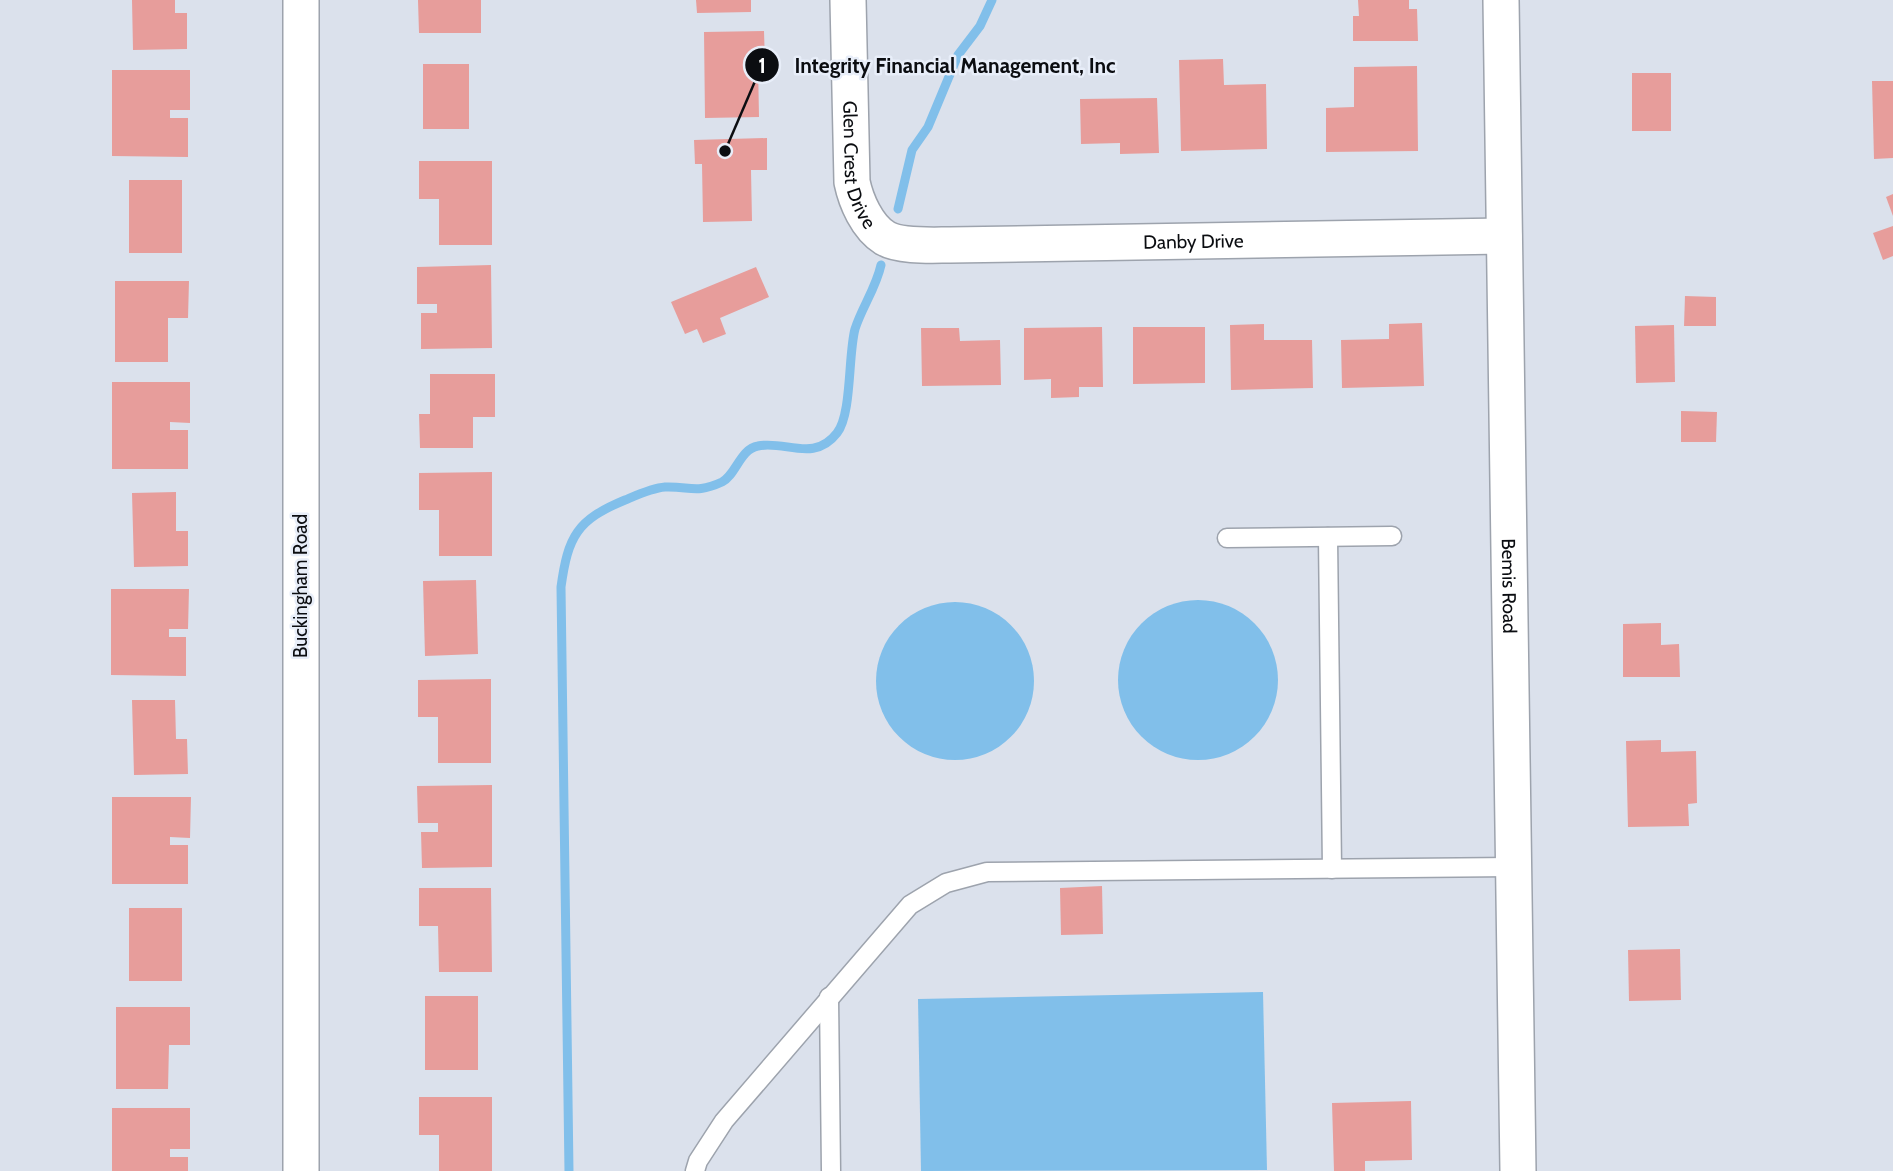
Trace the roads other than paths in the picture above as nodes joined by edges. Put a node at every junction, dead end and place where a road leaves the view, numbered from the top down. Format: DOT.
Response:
graph roads {
  1 [pos="301,0"];
  2 [pos="848,0"];
  3 [pos="1501,0"];
  4 [pos="1504,236"];
  5 [pos="885,238"];
  6 [pos="1392,536"];
  7 [pos="1328,537"];
  8 [pos="1227,538"];
  9 [pos="1513,867"];
  10 [pos="1332,869"];
  11 [pos="829,997"];
  12 [pos="301,1171"];
  13 [pos="695,1171"];
  14 [pos="831,1171"];
  15 [pos="1518,1171"];
  1 -- 12 [label="street, Buckingham Road"];
  2 -- 5 [label="street, Glen Crest Drive"];
  3 -- 4 [label="street, Bemis Road"];
  4 -- 5 [label="street, Danby Drive"];
  4 -- 9 [label="street, Bemis Road"];
  6 -- 7 [label="lane"];
  7 -- 8 [label="lane"];
  7 -- 10 [label="lane"];
  9 -- 10 [label="lane"];
  9 -- 15 [label="street, Bemis Road"];
  10 -- 11 [label="lane"];
  11 -- 13 [label="lane"];
  11 -- 14 [label="lane"];
}
